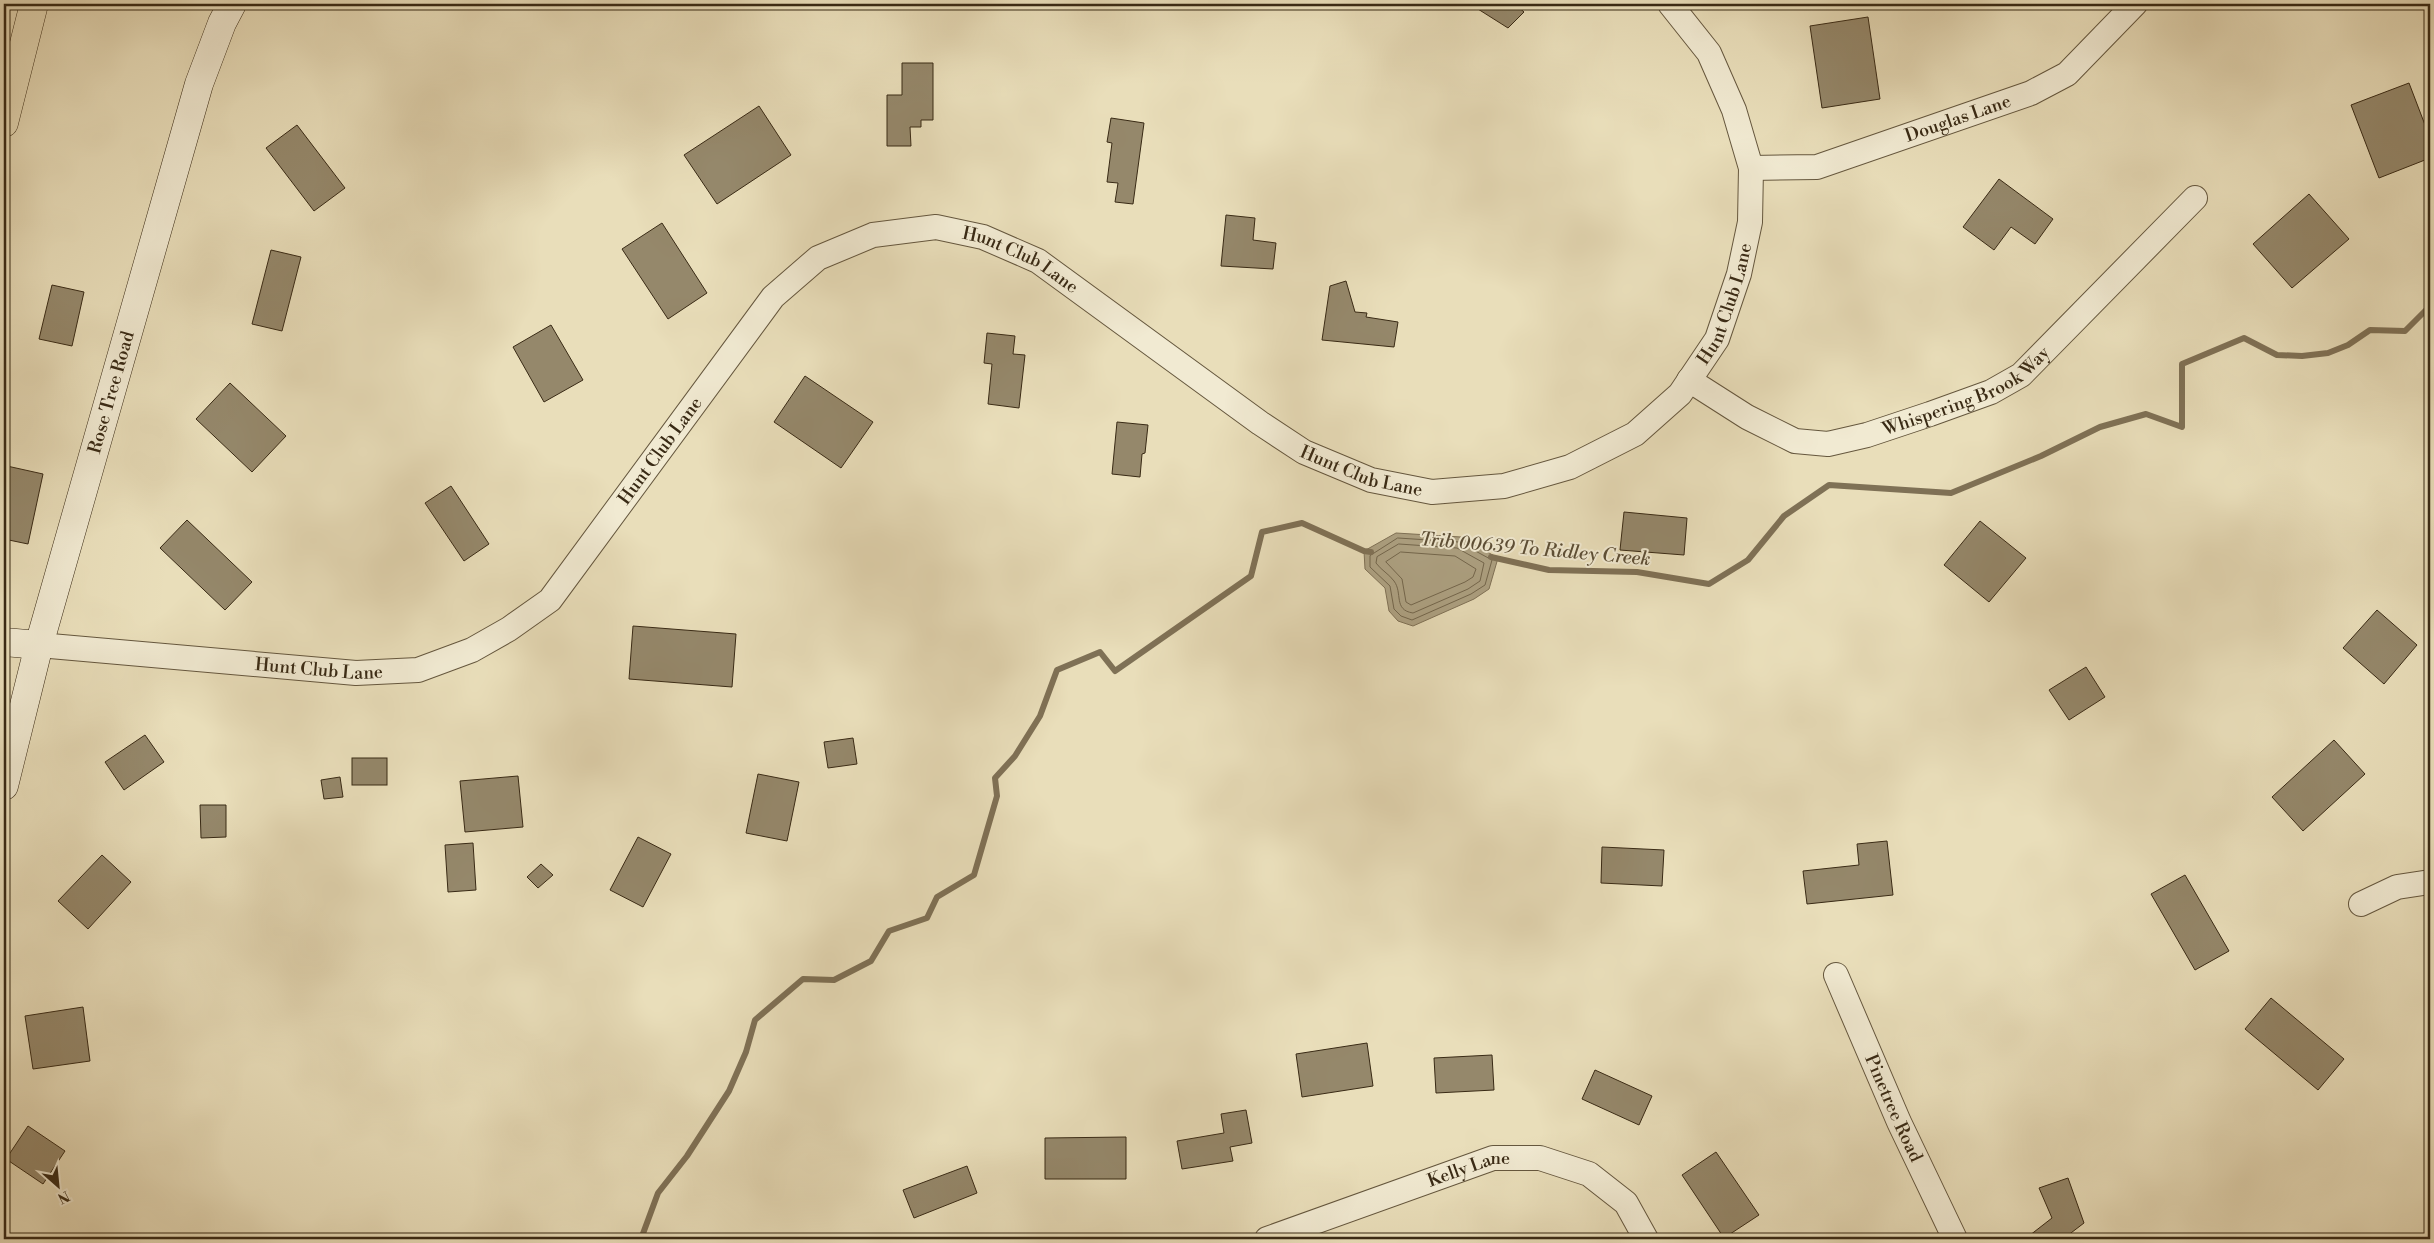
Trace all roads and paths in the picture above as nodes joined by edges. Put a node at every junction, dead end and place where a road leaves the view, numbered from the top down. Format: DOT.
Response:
graph roads {
  1 [pos="34,4"];
  2 [pos="232,4"];
  3 [pos="1670,4"];
  4 [pos="2135,4"];
  5 [pos="4,123"];
  6 [pos="1751,168"];
  7 [pos="2196,198"];
  8 [pos="1689,380"];
  9 [pos="4,642"];
  10 [pos="39,645"];
  11 [pos="4,786"];
  12 [pos="2430,882"];
  13 [pos="2361,904"];
  14 [pos="1836,975"];
  15 [pos="1267,1239"];
  16 [pos="1646,1239"];
  17 [pos="1955,1239"];
  1 -- 5 [label="highway"];
  2 -- 10 [label="street, Rose Tree Road"];
  3 -- 6 [label="street, Hunt Club Lane"];
  4 -- 6 [label="street, Douglas Lane"];
  6 -- 8 [label="street, Hunt Club Lane"];
  7 -- 8 [label="street, Whispering Brook Way"];
  8 -- 10 [label="street, Hunt Club Lane"];
  9 -- 10 [label="street"];
  10 -- 11 [label="street, Rose Tree Road"];
  12 -- 13 [label="street"];
  14 -- 17 [label="street, Pinetree Road"];
  15 -- 16 [label="street, Kelly Lane"];
}
